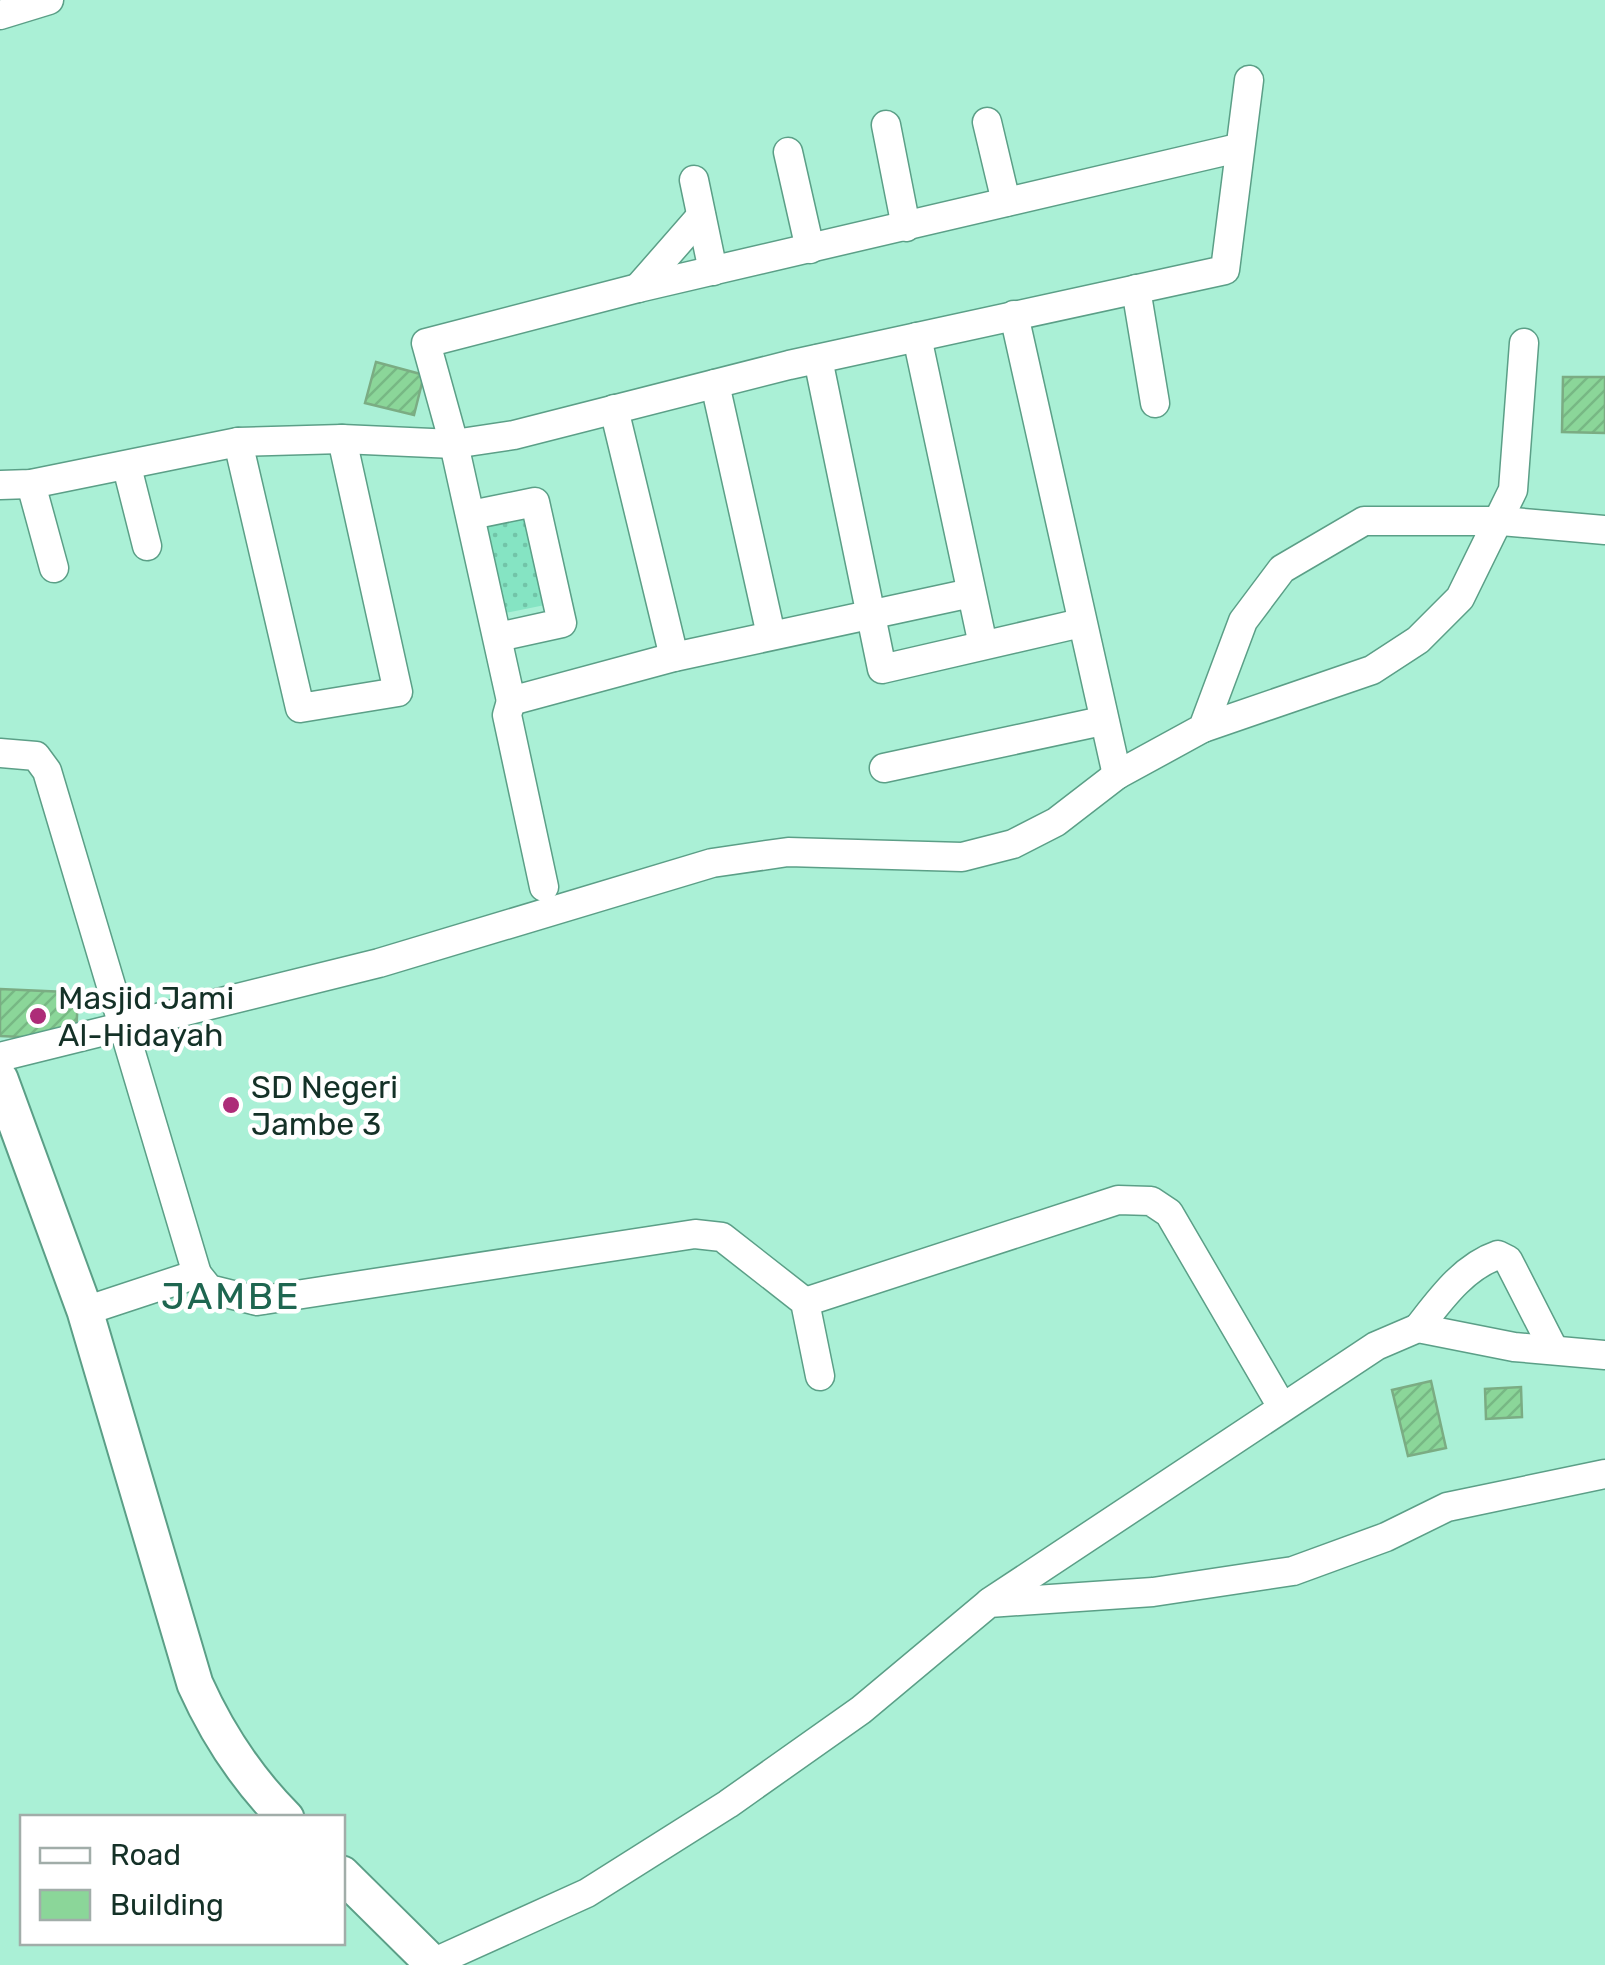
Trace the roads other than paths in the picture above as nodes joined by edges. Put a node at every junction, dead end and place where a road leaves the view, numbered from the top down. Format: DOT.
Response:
graph roads {
  1 [pos="49,0"];
  2 [pos="0,15"];
  3 [pos="1249,80"];
  4 [pos="988,122"];
  5 [pos="886,125"];
  6 [pos="1238,148"];
  7 [pos="788,152"];
  8 [pos="694,180"];
  9 [pos="1006,202"];
  10 [pos="701,216"];
  11 [pos="906,227"];
  12 [pos="810,248"];
  13 [pos="713,271"];
  14 [pos="638,288"];
  15 [pos="1136,289"];
  16 [pos="1014,315"];
  17 [pos="917,337"];
  18 [pos="1524,344"];
  19 [pos="818,359"];
  20 [pos="715,384"];
  21 [pos="1155,403"];
  22 [pos="614,409"];
  23 [pos="342,440"];
  24 [pos="238,442"];
  25 [pos="454,444"];
  26 [pos="127,467"];
  27 [pos="31,484"];
  28 [pos="0,485"];
  29 [pos="471,515"];
  30 [pos="1501,521"];
  31 [pos="1605,530"];
  32 [pos="147,546"];
  33 [pos="54,568"];
  34 [pos="971,593"];
  35 [pos="871,614"];
  36 [pos="1081,623"];
  37 [pos="771,635"];
  38 [pos="498,638"];
  39 [pos="983,645"];
  40 [pos="674,656"];
  41 [pos="511,701"];
  42 [pos="1102,721"];
  43 [pos="1203,728"];
  44 [pos="0,753"];
  45 [pos="884,768"];
  46 [pos="1117,775"];
  47 [pos="544,888"];
  48 [pos="123,1028"];
  49 [pos="0,1057"];
  50 [pos="0,1079"];
  51 [pos="197,1274"];
  52 [pos="805,1302"];
  53 [pos="85,1311"];
  54 [pos="1418,1328"];
  55 [pos="1554,1350"];
  56 [pos="1605,1355"];
  57 [pos="820,1376"];
  58 [pos="1282,1406"];
  59 [pos="1605,1474"];
  60 [pos="989,1603"];
  61 [pos="284,1815"];
  62 [pos="345,1877"];
  63 [pos="431,1964"];
  1 -- 2 [label="street"];
  3 -- 6 [label="street"];
  4 -- 9 [label="street"];
  5 -- 11 [label="street"];
  6 -- 9 [label="street"];
  6 -- 15 [label="street"];
  7 -- 12 [label="street"];
  8 -- 10 [label="street"];
  9 -- 11 [label="street"];
  10 -- 13 [label="street"];
  10 -- 14 [label="street"];
  11 -- 12 [label="street"];
  12 -- 13 [label="street"];
  13 -- 14 [label="street"];
  14 -- 25 [label="street"];
  15 -- 16 [label="street"];
  15 -- 21 [label="street"];
  16 -- 17 [label="street"];
  16 -- 36 [label="street"];
  17 -- 19 [label="street"];
  17 -- 34 [label="street"];
  18 -- 30 [label="street"];
  19 -- 20 [label="street"];
  19 -- 35 [label="street"];
  20 -- 22 [label="street"];
  20 -- 37 [label="street"];
  22 -- 25 [label="street"];
  22 -- 40 [label="street"];
  23 -- 24 [label="street"];
  23 -- 24 [label="street"];
  23 -- 25 [label="street"];
  24 -- 26 [label="street"];
  25 -- 29 [label="street"];
  26 -- 27 [label="street"];
  26 -- 32 [label="street"];
  27 -- 28 [label="street"];
  27 -- 33 [label="street"];
  29 -- 38 [label="street"];
  29 -- 38 [label="street"];
  30 -- 31 [label="street"];
  30 -- 43 [label="street"];
  30 -- 43 [label="street"];
  34 -- 35 [label="street"];
  34 -- 39 [label="street"];
  35 -- 37 [label="street"];
  35 -- 39 [label="street"];
  36 -- 39 [label="street"];
  36 -- 42 [label="street"];
  37 -- 40 [label="street"];
  38 -- 41 [label="street"];
  40 -- 41 [label="street"];
  41 -- 47 [label="street"];
  42 -- 45 [label="street"];
  42 -- 46 [label="street"];
  43 -- 46 [label="street"];
  44 -- 48 [label="street"];
  46 -- 48 [label="street"];
  48 -- 49 [label="street"];
  48 -- 51 [label="street"];
  50 -- 53 [label="street"];
  51 -- 52 [label="street"];
  51 -- 53 [label="street"];
  52 -- 57 [label="street"];
  52 -- 58 [label="street"];
  53 -- 61 [label="street"];
  54 -- 55 [label="street"];
  54 -- 55 [label="street"];
  54 -- 58 [label="street"];
  55 -- 56 [label="street"];
  58 -- 60 [label="street"];
  59 -- 60 [label="street"];
  60 -- 63 [label="street"];
  62 -- 63 [label="street"];
}
